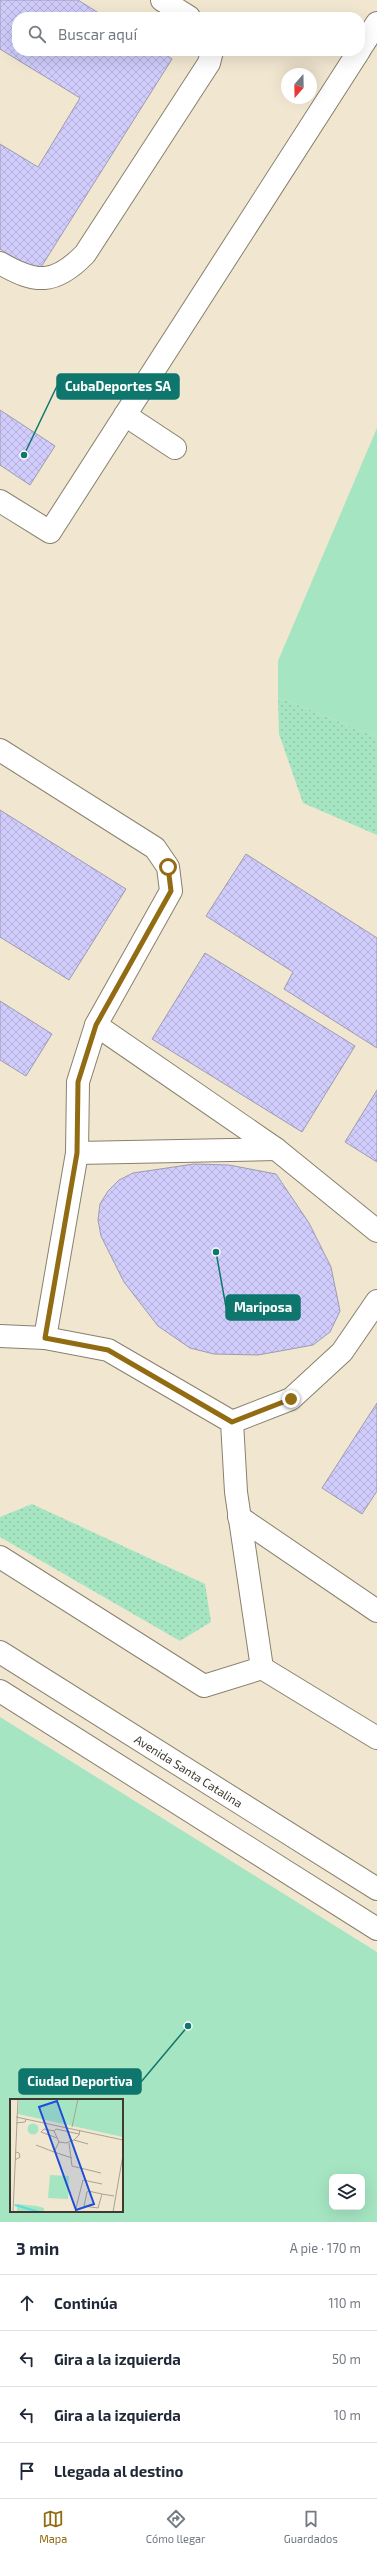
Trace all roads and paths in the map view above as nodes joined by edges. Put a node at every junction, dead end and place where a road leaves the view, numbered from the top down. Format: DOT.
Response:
graph roads {
  1 [pos="162,0"];
  2 [pos="181,12"];
  3 [pos="377,23"];
  4 [pos="365,42"];
  5 [pos="211,56"];
  6 [pos="356,56"];
  7 [pos="0,263"];
  8 [pos="125,415"];
  9 [pos="175,448"];
  10 [pos="0,501"];
  11 [pos="0,750"];
  12 [pos="96,1025"];
  13 [pos="276,1149"];
  14 [pos="77,1153"];
  15 [pos="377,1231"];
  16 [pos="377,1300"];
  17 [pos="0,1336"];
  18 [pos="45,1338"];
  19 [pos="232,1422"];
  20 [pos="240,1516"];
  21 [pos="0,1557"];
  22 [pos="377,1611"];
  23 [pos="0,1652"];
  24 [pos="262,1668"];
  25 [pos="0,1691"];
  26 [pos="377,1738"];
  27 [pos="377,1889"];
  28 [pos="377,1929"];
  1 -- 2 [label="main road"];
  3 -- 4 [label="main road"];
  5 -- 7 [label="main road"];
  6 -- 8 [label="main road"];
  8 -- 9 [label="main road"];
  8 -- 10 [label="main road"];
  11 -- 12 [label="main road"];
  12 -- 13 [label="main road"];
  12 -- 14 [label="main road"];
  13 -- 14 [label="main road"];
  13 -- 15 [label="main road"];
  14 -- 18 [label="main road"];
  16 -- 19 [label="main road"];
  17 -- 18 [label="main road"];
  18 -- 19 [label="main road"];
  19 -- 20 [label="main road"];
  20 -- 22 [label="main road"];
  20 -- 24 [label="main road"];
  21 -- 24 [label="main road"];
  23 -- 27 [label="main road, Avenida Santa Catalina"];
  24 -- 26 [label="main road"];
  25 -- 28 [label="main road"];
}
